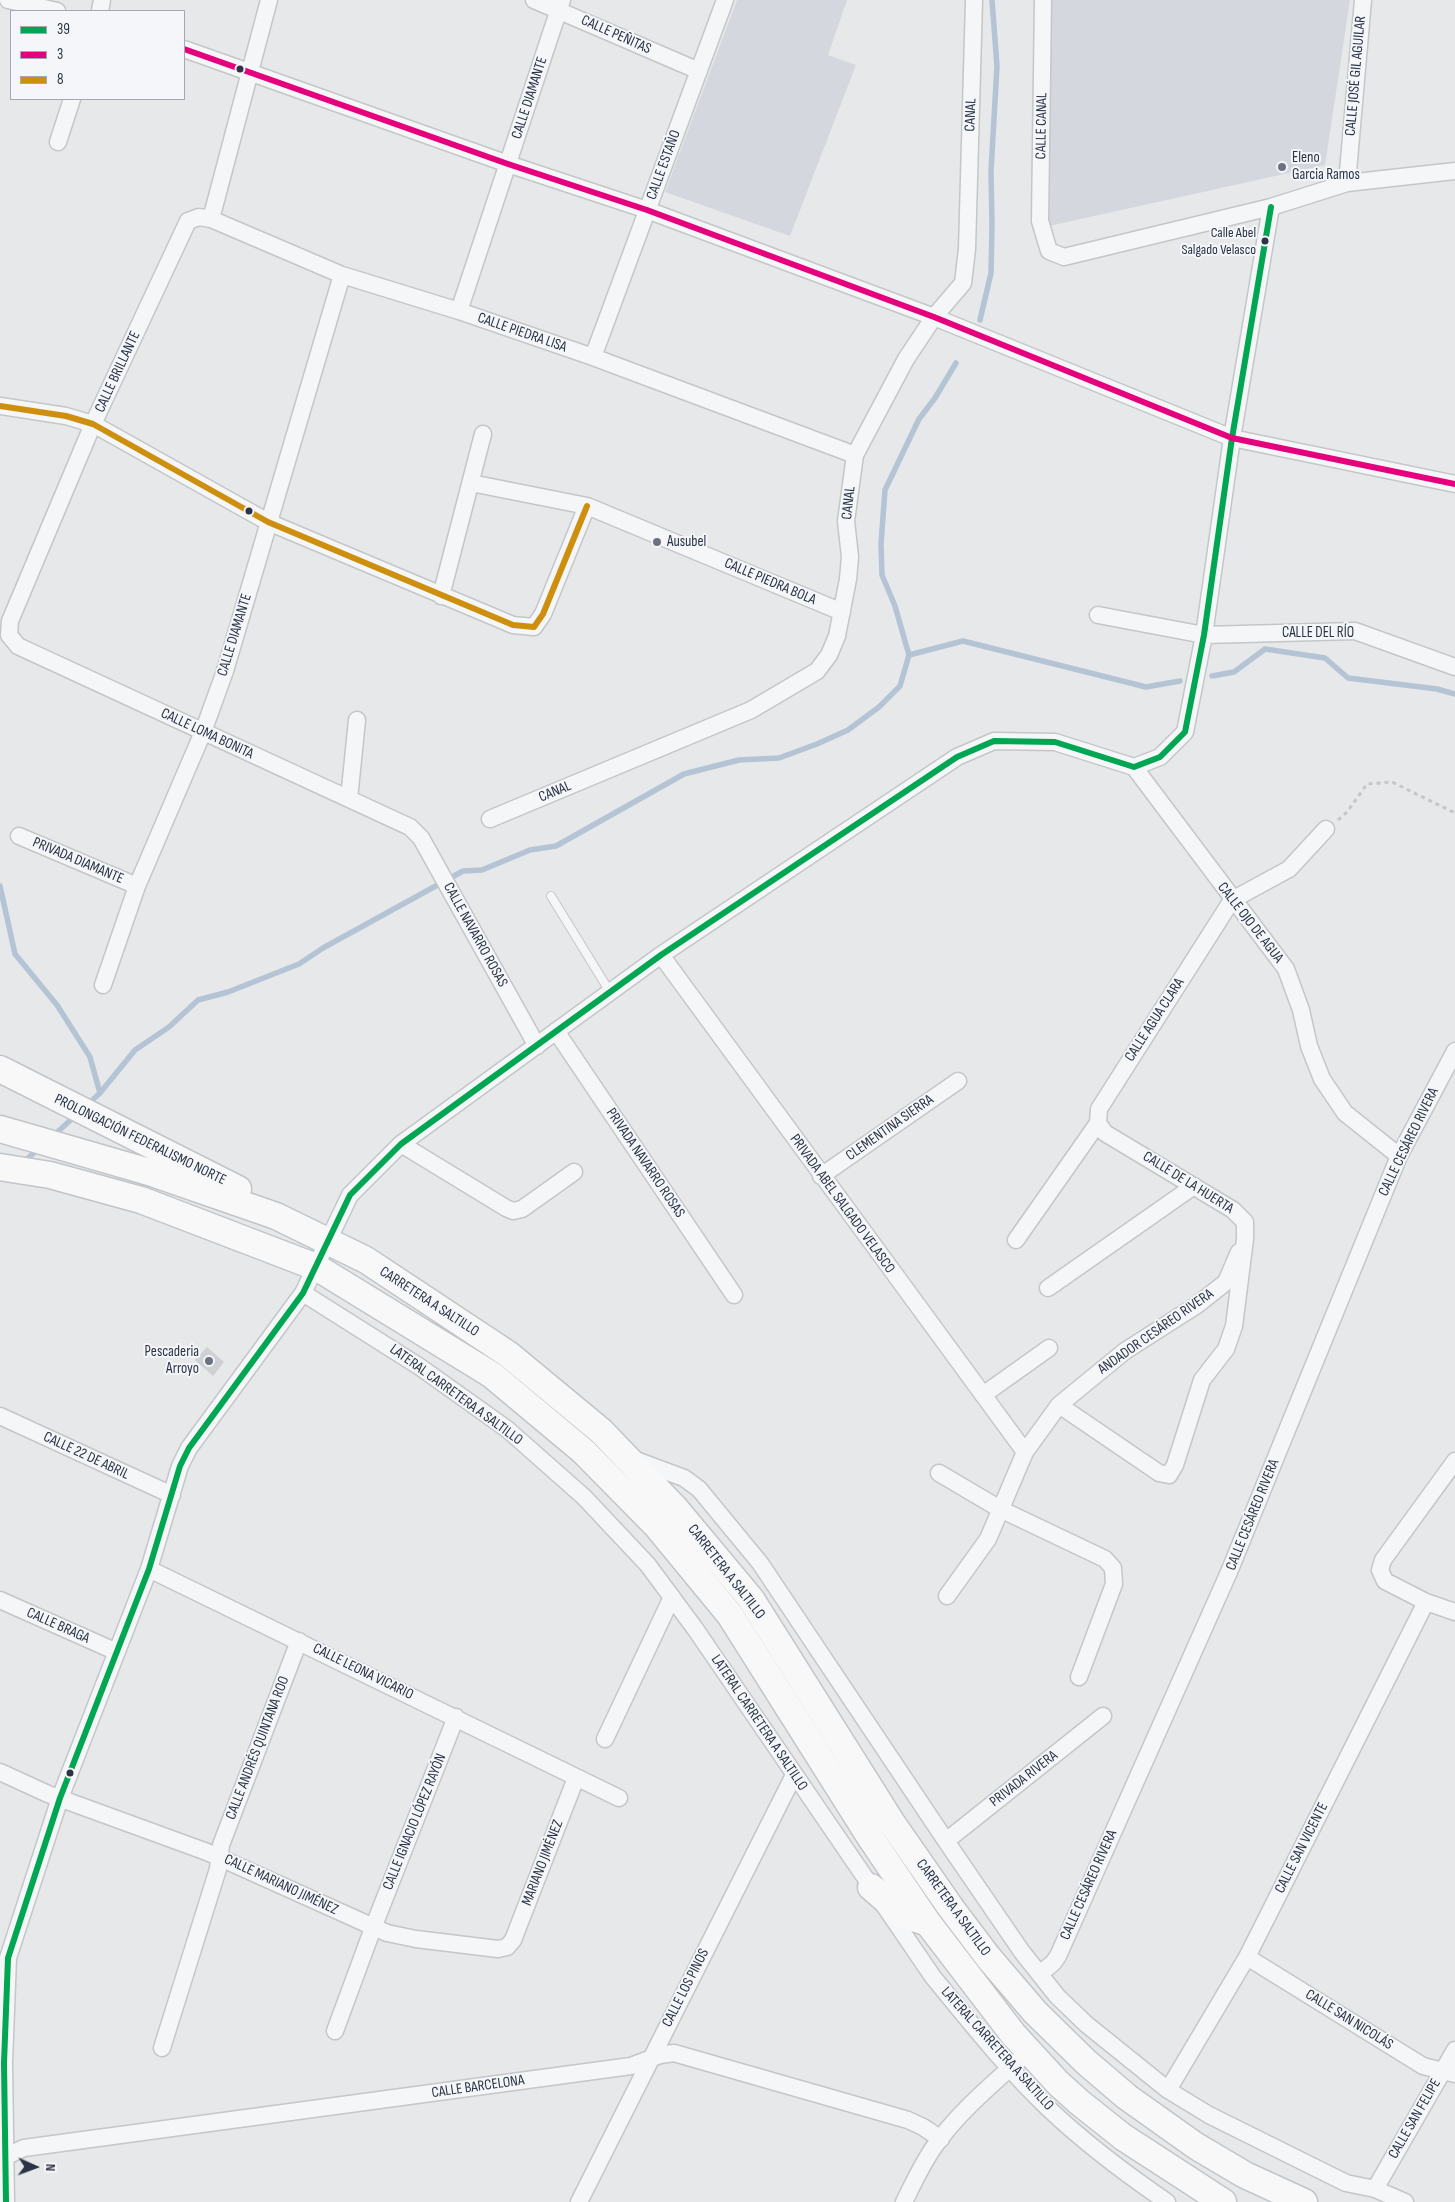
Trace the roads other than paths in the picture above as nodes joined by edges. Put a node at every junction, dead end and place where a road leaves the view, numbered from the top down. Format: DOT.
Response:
graph roads {
  1 [pos="8,0"];
  2 [pos="269,0"];
  3 [pos="534,0"];
  4 [pos="725,0"];
  5 [pos="974,0"];
  6 [pos="1044,0"];
  7 [pos="1363,0"];
  8 [pos="560,5"];
  9 [pos="53,10"];
  10 [pos="185,49"];
  11 [pos="250,71"];
  12 [pos="699,71"];
  13 [pos="72,100"];
  14 [pos="58,142"];
  15 [pos="508,164"];
  16 [pos="1455,170"];
  17 [pos="1346,183"];
  18 [pos="1271,208"];
  19 [pos="647,210"];
  20 [pos="211,219"];
  21 [pos="188,221"];
  22 [pos="342,275"];
  23 [pos="459,311"];
  24 [pos="934,317"];
  25 [pos="593,357"];
  26 [pos="0,406"];
  27 [pos="93,424"];
  28 [pos="483,434"];
  29 [pos="1232,438"];
  30 [pos="855,455"];
  31 [pos="470,483"];
  32 [pos="1455,484"];
  33 [pos="587,506"];
  34 [pos="268,522"];
  35 [pos="441,596"];
  36 [pos="842,612"];
  37 [pos="1098,615"];
  38 [pos="1204,635"];
  39 [pos="9,636"];
  40 [pos="1455,667"];
  41 [pos="357,720"];
  42 [pos="203,732"];
  43 [pos="1134,767"];
  44 [pos="349,800"];
  45 [pos="490,819"];
  46 [pos="410,827"];
  47 [pos="1326,829"];
  48 [pos="19,836"];
  49 [pos="137,886"];
  50 [pos="551,896"];
  51 [pos="1232,900"];
  52 [pos="661,955"];
  53 [pos="103,985"];
  54 [pos="610,992"];
  55 [pos="556,1031"];
  56 [pos="537,1046"];
  57 [pos="1455,1051"];
  58 [pos="0,1069"];
  59 [pos="958,1081"];
  60 [pos="1098,1123"];
  61 [pos="9,1133"];
  62 [pos="401,1144"];
  63 [pos="1399,1156"];
  64 [pos="153,1160"];
  65 [pos="2,1167"];
  66 [pos="574,1172"];
  67 [pos="50,1175"];
  68 [pos="821,1176"];
  69 [pos="1194,1186"];
  70 [pos="1246,1239"];
  71 [pos="1016,1240"];
  72 [pos="329,1242"];
  73 [pos="316,1267"];
  74 [pos="1048,1288"];
  75 [pos="303,1293"];
  76 [pos="734,1295"];
  77 [pos="1049,1348"];
  78 [pos="983,1395"];
  79 [pos="1059,1405"];
  80 [pos="0,1416"];
  81 [pos="1025,1452"];
  82 [pos="626,1457"];
  83 [pos="1455,1461"];
  84 [pos="939,1473"];
  85 [pos="172,1495"];
  86 [pos="1000,1509"];
  87 [pos="149,1569"];
  88 [pos="947,1596"];
  89 [pos="672,1597"];
  90 [pos="0,1600"];
  91 [pos="1426,1602"];
  92 [pos="1455,1612"];
  93 [pos="299,1641"];
  94 [pos="117,1652"];
  95 [pos="1079,1677"];
  96 [pos="1103,1716"];
  97 [pos="456,1717"];
  98 [pos="605,1739"];
  99 [pos="0,1772"];
  100 [pos="794,1775"];
  101 [pos="576,1778"];
  102 [pos="60,1798"];
  103 [pos="619,1798"];
  104 [pos="946,1841"];
  105 [pos="219,1857"];
  106 [pos="871,1887"];
  107 [pos="928,1923"];
  108 [pos="373,1928"];
  109 [pos="507,1947"];
  110 [pos="4,1956"];
  111 [pos="1247,1957"];
  112 [pos="1041,1973"];
  113 [pos="335,2031"];
  114 [pos="162,2048"];
  115 [pos="1455,2050"];
  116 [pos="1029,2051"];
  117 [pos="651,2058"];
  118 [pos="2,2063"];
  119 [pos="1010,2068"];
  120 [pos="1449,2073"];
  121 [pos="1168,2090"];
  122 [pos="941,2139"];
  123 [pos="2,2158"];
  124 [pos="1170,2168"];
  125 [pos="1375,2189"];
  126 [pos="1161,2200"];
  127 [pos="6,2202"];
  128 [pos="579,2202"];
  129 [pos="904,2202"];
  130 [pos="1223,2202"];
  131 [pos="1304,2202"];
  132 [pos="1405,2202"];
  1 -- 9 [label="street"];
  2 -- 11 [label="street"];
  3 -- 8 [label="street, CALLE PEÑITAS"];
  4 -- 12 [label="street, CALLE ESTAÑO"];
  5 -- 24 [label="street, CANAL"];
  6 -- 18 [label="street, CALLE CANAL"];
  7 -- 17 [label="street, CALLE JOSÉ GIL AGUILAR"];
  8 -- 12 [label="street, CALLE PEÑITAS"];
  8 -- 15 [label="street, CALLE DIAMANTE"];
  10 -- 11 [label="street"];
  11 -- 15 [label="street"];
  11 -- 20 [label="street"];
  12 -- 19 [label="street, CALLE ESTAÑO"];
  13 -- 14 [label="street"];
  15 -- 19 [label="street"];
  15 -- 23 [label="street, CALLE DIAMANTE"];
  16 -- 17 [label="street"];
  17 -- 18 [label="street"];
  18 -- 29 [label="street"];
  19 -- 24 [label="street"];
  19 -- 25 [label="street, CALLE ESTAÑO"];
  20 -- 21 [label="street, CALLE PIEDRA LISA"];
  20 -- 22 [label="street, CALLE PIEDRA LISA"];
  21 -- 27 [label="street, CALLE BRILLANTE"];
  22 -- 23 [label="street, CALLE PIEDRA LISA"];
  22 -- 34 [label="street, CALLE DIAMANTE"];
  23 -- 25 [label="street, CALLE PIEDRA LISA"];
  24 -- 29 [label="street"];
  24 -- 30 [label="street, CANAL"];
  25 -- 30 [label="street, CALLE PIEDRA LISA"];
  26 -- 27 [label="street"];
  27 -- 34 [label="street"];
  27 -- 39 [label="street, CALLE BRILLANTE"];
  28 -- 31 [label="street"];
  29 -- 32 [label="street"];
  29 -- 38 [label="street"];
  30 -- 36 [label="street, CANAL"];
  31 -- 33 [label="street, CALLE PIEDRA BOLA"];
  31 -- 35 [label="street"];
  33 -- 35 [label="street"];
  33 -- 36 [label="street, CALLE PIEDRA BOLA"];
  34 -- 35 [label="street"];
  34 -- 42 [label="street, CALLE DIAMANTE"];
  36 -- 45 [label="street, CANAL"];
  37 -- 38 [label="street, CALLE DEL RÍO"];
  38 -- 40 [label="street, CALLE DEL RÍO"];
  38 -- 43 [label="street"];
  39 -- 42 [label="street, CALLE LOMA BONITA"];
  41 -- 44 [label="street"];
  42 -- 44 [label="street, CALLE LOMA BONITA"];
  42 -- 49 [label="street, CALLE DIAMANTE"];
  43 -- 51 [label="street, CALLE OJO DE AGUA"];
  43 -- 52 [label="street"];
  44 -- 46 [label="street, CALLE LOMA BONITA"];
  46 -- 56 [label="street, CALLE NAVARRO ROSAS"];
  47 -- 51 [label="street, CALLE AGUA CLARA"];
  48 -- 49 [label="street, PRIVADA DIAMANTE"];
  49 -- 53 [label="street, CALLE DIAMANTE"];
  50 -- 54 [label="lane"];
  51 -- 60 [label="street, CALLE AGUA CLARA"];
  51 -- 63 [label="street, CALLE OJO DE AGUA"];
  52 -- 54 [label="street"];
  52 -- 68 [label="street, PRIVADA ABEL SALGADO VELASCO"];
  54 -- 55 [label="street"];
  55 -- 56 [label="street"];
  55 -- 76 [label="street, PRIVADA NAVARRO ROSAS"];
  56 -- 62 [label="street"];
  57 -- 63 [label="street, CALLE CESÁREO RIVERA"];
  58 -- 64 [label="main road, PROLONGACIÓN FEDERALISMO NORTE"];
  59 -- 68 [label="street, CLEMENTINA SIERRA"];
  60 -- 69 [label="street, CALLE DE LA HUERTA"];
  60 -- 71 [label="street, CALLE AGUA CLARA"];
  61 -- 64 [label="main road, CARRETERA A SALTILLO"];
  61 -- 67 [label="main road"];
  62 -- 66 [label="street"];
  62 -- 72 [label="street"];
  63 -- 112 [label="street, CALLE CESÁREO RIVERA"];
  64 -- 72 [label="main road, CARRETERA A SALTILLO"];
  65 -- 67 [label="main road, CARRETERA A SALTILLO"];
  67 -- 73 [label="main road, CARRETERA A SALTILLO"];
  68 -- 78 [label="street, PRIVADA ABEL SALGADO VELASCO"];
  69 -- 70 [label="street, CALLE DE LA HUERTA"];
  69 -- 74 [label="street"];
  70 -- 79 [label="street, ANDADOR CESÁREO RIVERA"];
  70 -- 79 [label="street, CALLE DE LA HUERTA"];
  72 -- 73 [label="street"];
  72 -- 82 [label="main road, CARRETERA A SALTILLO"];
  73 -- 75 [label="street"];
  73 -- 107 [label="main road, CARRETERA A SALTILLO"];
  75 -- 85 [label="street"];
  75 -- 89 [label="street, LATERAL CARRETERA A SALTILLO"];
  77 -- 78 [label="street"];
  78 -- 81 [label="street, PRIVADA ABEL SALGADO VELASCO"];
  79 -- 81 [label="street, ANDADOR CESÁREO RIVERA"];
  80 -- 85 [label="street, CALLE 22 DE ABRIL"];
  81 -- 86 [label="street, ANDADOR CESÁREO RIVERA"];
  82 -- 104 [label="street"];
  82 -- 131 [label="main road, CARRETERA A SALTILLO"];
  83 -- 91 [label="street"];
  84 -- 86 [label="street"];
  85 -- 87 [label="street"];
  86 -- 88 [label="street, ANDADOR CESÁREO RIVERA"];
  86 -- 95 [label="street"];
  87 -- 93 [label="street, CALLE LEONA VICARIO"];
  87 -- 94 [label="street"];
  89 -- 98 [label="street"];
  89 -- 100 [label="street, LATERAL CARRETERA A SALTILLO"];
  90 -- 94 [label="street, CALLE BRAGA"];
  91 -- 92 [label="street"];
  91 -- 111 [label="street, CALLE SAN VICENTE"];
  93 -- 97 [label="street, CALLE LEONA VICARIO"];
  93 -- 105 [label="street, CALLE ANDRÉS QUINTANA ROO"];
  94 -- 102 [label="street"];
  96 -- 104 [label="street, PRIVADA RIVERA"];
  97 -- 101 [label="street, CALLE LEONA VICARIO"];
  97 -- 108 [label="street, CALLE IGNACIO LÓPEZ RAYÓN"];
  99 -- 102 [label="street, CALLE MARIANO JIMÉNEZ"];
  100 -- 106 [label="street, LATERAL CARRETERA A SALTILLO"];
  100 -- 117 [label="street, CALLE LOS PINOS"];
  101 -- 103 [label="street, CALLE LEONA VICARIO"];
  101 -- 109 [label="street, MARIANO JIMÉNEZ"];
  102 -- 105 [label="street, CALLE MARIANO JIMÉNEZ"];
  102 -- 110 [label="street"];
  104 -- 112 [label="street"];
  105 -- 108 [label="street, CALLE MARIANO JIMÉNEZ"];
  105 -- 114 [label="street, CALLE ANDRÉS QUINTANA ROO"];
  106 -- 107 [label="main road"];
  106 -- 119 [label="street, LATERAL CARRETERA A SALTILLO"];
  107 -- 116 [label="main road, CARRETERA A SALTILLO"];
  108 -- 109 [label="street, CALLE MARIANO JIMÉNEZ"];
  108 -- 113 [label="street, CALLE IGNACIO LÓPEZ RAYÓN"];
  110 -- 118 [label="street"];
  111 -- 120 [label="street, CALLE SAN NICOLÁS"];
  111 -- 121 [label="street, CALLE SAN VICENTE"];
  112 -- 121 [label="street"];
  115 -- 120 [label="street, CALLE SAN FELIPE"];
  116 -- 119 [label="street"];
  116 -- 124 [label="main road, CARRETERA A SALTILLO"];
  117 -- 122 [label="street, CALLE BARCELONA"];
  117 -- 123 [label="street, CALLE BARCELONA"];
  117 -- 128 [label="street, CALLE LOS PINOS"];
  118 -- 123 [label="street"];
  119 -- 122 [label="street"];
  119 -- 126 [label="street, LATERAL CARRETERA A SALTILLO"];
  120 -- 125 [label="street, CALLE SAN FELIPE"];
  121 -- 125 [label="street"];
  122 -- 129 [label="street"];
  123 -- 127 [label="street"];
  124 -- 126 [label="street"];
  124 -- 130 [label="main road, CARRETERA A SALTILLO"];
  125 -- 132 [label="street"];
}
